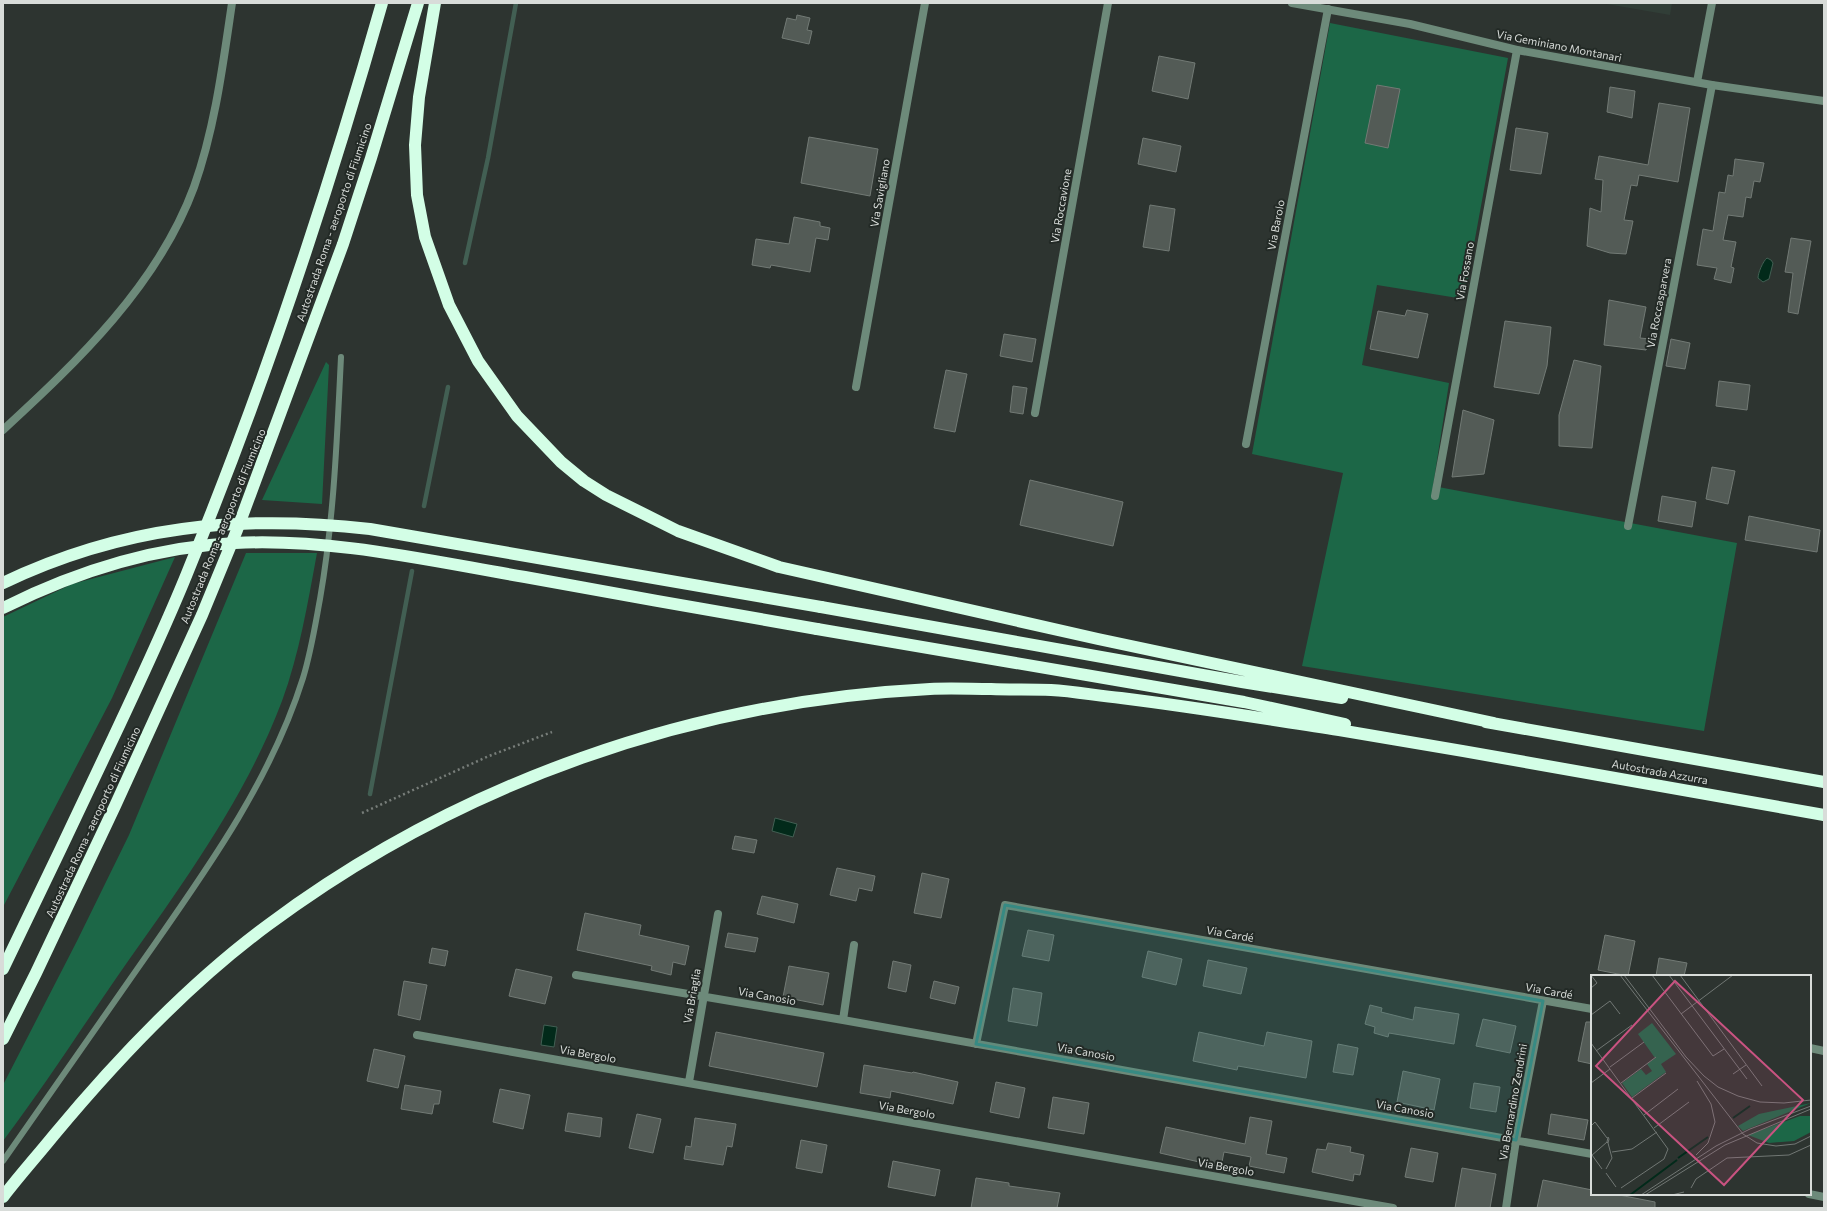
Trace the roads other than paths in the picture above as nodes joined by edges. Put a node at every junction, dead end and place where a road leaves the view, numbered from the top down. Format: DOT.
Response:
graph roads {
  1 [pos="232,3"];
  2 [pos="382,3"];
  3 [pos="418,3"];
  4 [pos="435,3"];
  5 [pos="925,3"];
  6 [pos="1108,3"];
  7 [pos="1292,3"];
  8 [pos="1712,3"];
  9 [pos="1328,9"];
  10 [pos="1517,50"];
  11 [pos="1697,82"];
  12 [pos="1712,85"];
  13 [pos="1824,101"];
  14 [pos="341,357"];
  15 [pos="856,387"];
  16 [pos="1035,413"];
  17 [pos="3,430"];
  18 [pos="1246,444"];
  19 [pos="1436,496"];
  20 [pos="1628,526"];
  21 [pos="3,583"];
  22 [pos="3,608"];
  23 [pos="1494,723"];
  24 [pos="1492,755"];
  25 [pos="1824,782"];
  26 [pos="1824,815"];
  27 [pos="718,914"];
  28 [pos="854,946"];
  29 [pos="3,969"];
  30 [pos="576,974"];
  31 [pos="703,996"];
  32 [pos="1543,1001"];
  33 [pos="1591,1009"];
  34 [pos="843,1020"];
  35 [pos="417,1035"];
  36 [pos="3,1039"];
  37 [pos="976,1044"];
  38 [pos="1811,1048"];
  39 [pos="1824,1051"];
  40 [pos="689,1082"];
  41 [pos="1516,1140"];
  42 [pos="1591,1154"];
  43 [pos="3,1161"];
  44 [pos="1811,1194"];
  45 [pos="3,1197"];
  46 [pos="1824,1197"];
  47 [pos="1393,1208"];
  48 [pos="1506,1208"];
  1 -- 17 [label="street"];
  2 -- 29 [label="highway, Autostrada Roma - aeroporto di Fiumicino"];
  3 -- 36 [label="highway, Autostrada Roma - aeroporto di Fiumicino"];
  4 -- 23 [label="highway"];
  5 -- 15 [label="street, Via Savigliano"];
  6 -- 16 [label="street, Via Roccavione"];
  7 -- 9 [label="street, Via Geminiano Montanari"];
  8 -- 11 [label="street"];
  9 -- 10 [label="street, Via Geminiano Montanari"];
  9 -- 18 [label="street, Via Barolo"];
  10 -- 11 [label="street, Via Geminiano Montanari"];
  10 -- 19 [label="street, Via Fossano"];
  11 -- 12 [label="street, Via Geminiano Montanari"];
  12 -- 13 [label="street, Via Geminiano Montanari"];
  12 -- 20 [label="street, Via Roccasparvera"];
  14 -- 43 [label="lane"];
  21 -- 23 [label="highway, bridge"];
  22 -- 24 [label="highway, bridge"];
  23 -- 25 [label="highway, Autostrada Azzurra"];
  24 -- 26 [label="highway, Autostrada Azzurra"];
  24 -- 45 [label="highway"];
  27 -- 31 [label="street, Via Briaglia"];
  28 -- 34 [label="street"];
  30 -- 31 [label="street, Via Canosio"];
  31 -- 34 [label="street, Via Canosio"];
  31 -- 40 [label="street, Via Briaglia"];
  32 -- 33 [label="street, Via Cardé"];
  32 -- 37 [label="street, Via Cardé"];
  32 -- 41 [label="street, Via Bernardino Zendrini"];
  34 -- 37 [label="street, Via Canosio"];
  35 -- 40 [label="street, Via Bergolo"];
  37 -- 41 [label="street, Via Canosio"];
  38 -- 39 [label="street"];
  40 -- 47 [label="street, Via Bergolo"];
  41 -- 42 [label="street, Via Canosio"];
  41 -- 48 [label="street, Via Bernardino Zendrini"];
  44 -- 46 [label="street"];
}
